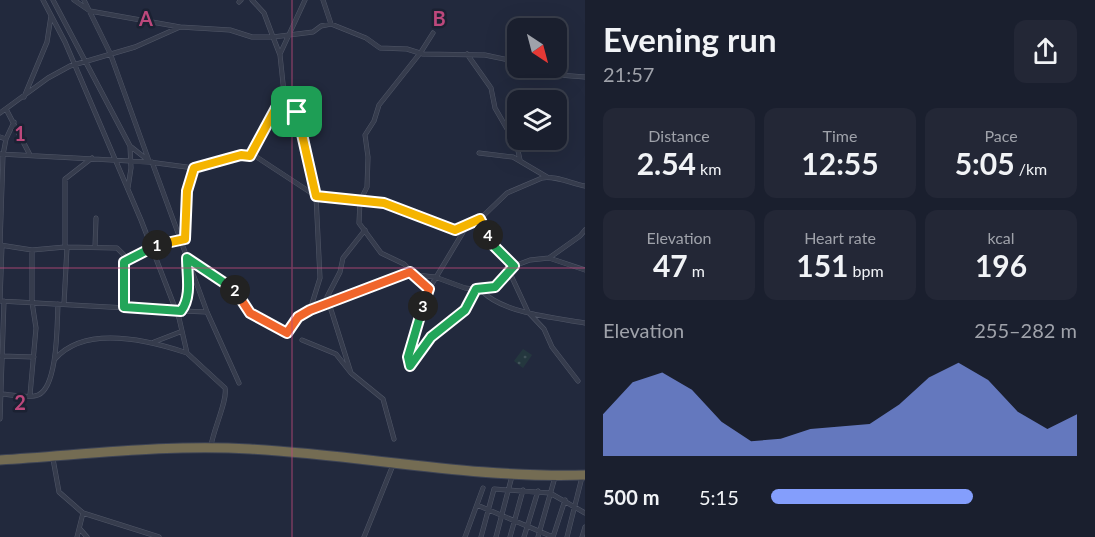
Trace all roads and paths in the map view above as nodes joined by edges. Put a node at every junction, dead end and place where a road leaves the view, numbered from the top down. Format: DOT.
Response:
graph roads {
  1 [pos="43,0"];
  2 [pos="53,0"];
  3 [pos="74,0"];
  4 [pos="84,0"];
  5 [pos="252,0"];
  6 [pos="305,0"];
  7 [pos="323,0"];
  8 [pos="90,11"];
  9 [pos="51,15"];
  10 [pos="331,24"];
  11 [pos="180,27"];
  12 [pos="433,33"];
  13 [pos="289,35"];
  14 [pos="273,37"];
  15 [pos="421,52"];
  16 [pos="110,53"];
  17 [pos="467,54"];
  18 [pos="280,55"];
  19 [pos="507,60"];
  20 [pos="86,62"];
  21 [pos="76,67"];
  22 [pos="567,75"];
  23 [pos="585,76"];
  24 [pos="284,93"];
  25 [pos="24,97"];
  26 [pos="6,109"];
  27 [pos="0,113"];
  28 [pos="14,122"];
  29 [pos="0,137"];
  30 [pos="6,139"];
  31 [pos="130,146"];
  32 [pos="479,153"];
  33 [pos="2,154"];
  34 [pos="30,155"];
  35 [pos="250,156"];
  36 [pos="92,158"];
  37 [pos="115,160"];
  38 [pos="520,160"];
  39 [pos="131,161"];
  40 [pos="151,162"];
  41 [pos="194,168"];
  42 [pos="548,177"];
  43 [pos="2,183"];
  44 [pos="585,186"];
  45 [pos="127,189"];
  46 [pos="316,196"];
  47 [pos="360,201"];
  48 [pos="96,218"];
  49 [pos="480,219"];
  50 [pos="364,230"];
  51 [pos="585,230"];
  52 [pos="182,242"];
  53 [pos="1,245"];
  54 [pos="151,246"];
  55 [pos="66,247"];
  56 [pos="95,247"];
  57 [pos="32,250"];
  58 [pos="549,258"];
  59 [pos="188,259"];
  60 [pos="124,262"];
  61 [pos="514,266"];
  62 [pos="585,270"];
  63 [pos="509,272"];
  64 [pos="412,273"];
  65 [pos="435,277"];
  66 [pos="429,289"];
  67 [pos="476,289"];
  68 [pos="481,290"];
  69 [pos="1,301"];
  70 [pos="32,302"];
  71 [pos="329,303"];
  72 [pos="58,304"];
  73 [pos="64,304"];
  74 [pos="124,307"];
  75 [pos="176,310"];
  76 [pos="310,310"];
  77 [pos="181,311"];
  78 [pos="207,312"];
  79 [pos="528,312"];
  80 [pos="585,323"];
  81 [pos="180,332"];
  82 [pos="302,340"];
  83 [pos="154,342"];
  84 [pos="187,353"];
  85 [pos="1,356"];
  86 [pos="33,357"];
  87 [pos="55,359"];
  88 [pos="351,373"];
  89 [pos="578,381"];
  90 [pos="239,383"];
  91 [pos="0,394"];
  92 [pos="30,395"];
  93 [pos="0,405"];
  94 [pos="0,420"];
  95 [pos="393,439"];
  96 [pos="211,446"];
  97 [pos="53,459"];
  98 [pos="0,460"];
  99 [pos="393,464"];
  100 [pos="512,475"];
  101 [pos="584,476"];
  102 [pos="555,477"];
  103 [pos="483,488"];
  104 [pos="509,490"];
  105 [pos="523,490"];
  106 [pos="538,491"];
  107 [pos="550,493"];
  108 [pos="565,500"];
  109 [pos="477,505"];
  110 [pos="576,507"];
  111 [pos="490,508"];
  112 [pos="82,513"];
  113 [pos="585,513"];
  114 [pos="503,514"];
  115 [pos="515,520"];
  116 [pos="528,525"];
  117 [pos="585,527"];
  118 [pos="79,529"];
  119 [pos="540,531"];
  120 [pos="466,536"];
  121 [pos="77,537"];
  122 [pos="87,537"];
  123 [pos="157,537"];
  124 [pos="364,537"];
  125 [pos="473,537"];
  126 [pos="481,537"];
  127 [pos="496,537"];
  128 [pos="510,537"];
  129 [pos="524,537"];
  130 [pos="538,537"];
  131 [pos="553,537"];
  132 [pos="567,537"];
  133 [pos="582,537"];
  1 -- 9 [label="street"];
  2 -- 20 [label="street"];
  3 -- 8 [label="street"];
  4 -- 8 [label="street"];
  5 -- 14 [label="street"];
  6 -- 13 [label="street"];
  7 -- 10 [label="street"];
  8 -- 11 [label="street"];
  8 -- 16 [label="street"];
  9 -- 21 [label="street"];
  9 -- 25 [label="street"];
  10 -- 13 [label="street"];
  10 -- 15 [label="street"];
  11 -- 14 [label="street"];
  11 -- 16 [label="street"];
  12 -- 15 [label="street"];
  13 -- 14 [label="street"];
  13 -- 18 [label="street"];
  14 -- 18 [label="street"];
  15 -- 17 [label="street"];
  15 -- 47 [label="street"];
  16 -- 20 [label="street"];
  16 -- 40 [label="street"];
  17 -- 19 [label="street"];
  17 -- 38 [label="street"];
  18 -- 24 [label="street"];
  20 -- 21 [label="street"];
  20 -- 31 [label="street"];
  21 -- 25 [label="street"];
  21 -- 37 [label="street"];
  22 -- 23 [label="street"];
  24 -- 35 [label="street"];
  24 -- 46 [label="street"];
  25 -- 26 [label="street"];
  26 -- 27 [label="street"];
  26 -- 28 [label="street"];
  28 -- 30 [label="street"];
  28 -- 34 [label="street"];
  29 -- 30 [label="street"];
  30 -- 33 [label="street"];
  31 -- 39 [label="street"];
  31 -- 40 [label="street"];
  32 -- 38 [label="street"];
  33 -- 34 [label="street"];
  33 -- 43 [label="street"];
  34 -- 36 [label="street"];
  35 -- 41 [label="street"];
  35 -- 46 [label="street"];
  36 -- 37 [label="street"];
  36 -- 55 [label="street"];
  37 -- 39 [label="street"];
  37 -- 45 [label="street"];
  38 -- 42 [label="street"];
  39 -- 40 [label="street"];
  39 -- 45 [label="street"];
  40 -- 41 [label="street"];
  40 -- 52 [label="street"];
  41 -- 52 [label="street"];
  42 -- 44 [label="street"];
  42 -- 49 [label="street"];
  43 -- 53 [label="street"];
  45 -- 54 [label="street"];
  46 -- 47 [label="street"];
  46 -- 76 [label="street"];
  47 -- 49 [label="street"];
  47 -- 50 [label="street"];
  48 -- 56 [label="street"];
  49 -- 61 [label="street"];
  49 -- 65 [label="street"];
  50 -- 64 [label="street"];
  50 -- 71 [label="street"];
  51 -- 58 [label="street"];
  52 -- 54 [label="street"];
  52 -- 59 [label="street"];
  53 -- 57 [label="street"];
  53 -- 69 [label="street"];
  54 -- 60 [label="street"];
  54 -- 75 [label="street"];
  55 -- 56 [label="street"];
  55 -- 57 [label="street"];
  55 -- 73 [label="street"];
  56 -- 60 [label="street"];
  57 -- 70 [label="street"];
  58 -- 61 [label="street"];
  58 -- 62 [label="street"];
  59 -- 76 [label="street"];
  59 -- 77 [label="street"];
  59 -- 78 [label="street"];
  60 -- 74 [label="street"];
  61 -- 63 [label="street"];
  63 -- 68 [label="street"];
  63 -- 79 [label="street"];
  64 -- 65 [label="street"];
  64 -- 66 [label="street"];
  64 -- 71 [label="street"];
  65 -- 66 [label="street"];
  65 -- 67 [label="street"];
  66 -- 67 [label="street"];
  67 -- 68 [label="street"];
  68 -- 79 [label="street"];
  69 -- 70 [label="street"];
  69 -- 85 [label="street"];
  70 -- 72 [label="street"];
  70 -- 86 [label="street"];
  71 -- 76 [label="street"];
  71 -- 88 [label="street"];
  72 -- 73 [label="street"];
  72 -- 87 [label="street"];
  73 -- 74 [label="street"];
  74 -- 75 [label="street"];
  75 -- 77 [label="street"];
  75 -- 81 [label="street"];
  77 -- 78 [label="street"];
  78 -- 90 [label="street"];
  79 -- 80 [label="street"];
  79 -- 89 [label="street"];
  81 -- 83 [label="street"];
  81 -- 84 [label="street"];
  82 -- 88 [label="street"];
  83 -- 84 [label="street"];
  83 -- 87 [label="street"];
  84 -- 96 [label="street"];
  85 -- 86 [label="street"];
  85 -- 91 [label="street"];
  86 -- 92 [label="street"];
  87 -- 92 [label="street"];
  88 -- 95 [label="street"];
  91 -- 92 [label="street"];
  91 -- 93 [label="street"];
  93 -- 94 [label="street"];
  96 -- 98 [label="highway"];
  96 -- 101 [label="highway"];
  97 -- 98 [label="highway"];
  97 -- 99 [label="highway"];
  97 -- 112 [label="street"];
  99 -- 100 [label="highway"];
  99 -- 124 [label="street"];
  100 -- 102 [label="highway"];
  100 -- 104 [label="street"];
  101 -- 102 [label="highway"];
  101 -- 110 [label="street"];
  102 -- 107 [label="street"];
  103 -- 109 [label="street"];
  104 -- 105 [label="street"];
  104 -- 111 [label="street"];
  104 -- 114 [label="street"];
  105 -- 106 [label="street"];
  105 -- 115 [label="street"];
  106 -- 107 [label="street"];
  106 -- 116 [label="street"];
  107 -- 108 [label="street"];
  107 -- 119 [label="street"];
  108 -- 110 [label="street"];
  108 -- 131 [label="street"];
  109 -- 111 [label="street"];
  109 -- 120 [label="street"];
  110 -- 113 [label="street"];
  110 -- 132 [label="street"];
  111 -- 114 [label="street"];
  111 -- 126 [label="street"];
  112 -- 118 [label="street"];
  112 -- 123 [label="street"];
  114 -- 115 [label="street"];
  114 -- 127 [label="street"];
  115 -- 116 [label="street"];
  115 -- 128 [label="street"];
  116 -- 119 [label="street"];
  116 -- 129 [label="street"];
  117 -- 133 [label="street"];
  118 -- 121 [label="street"];
  118 -- 122 [label="street"];
  119 -- 130 [label="street"];
  119 -- 131 [label="street"];
  120 -- 125 [label="street"];
}
